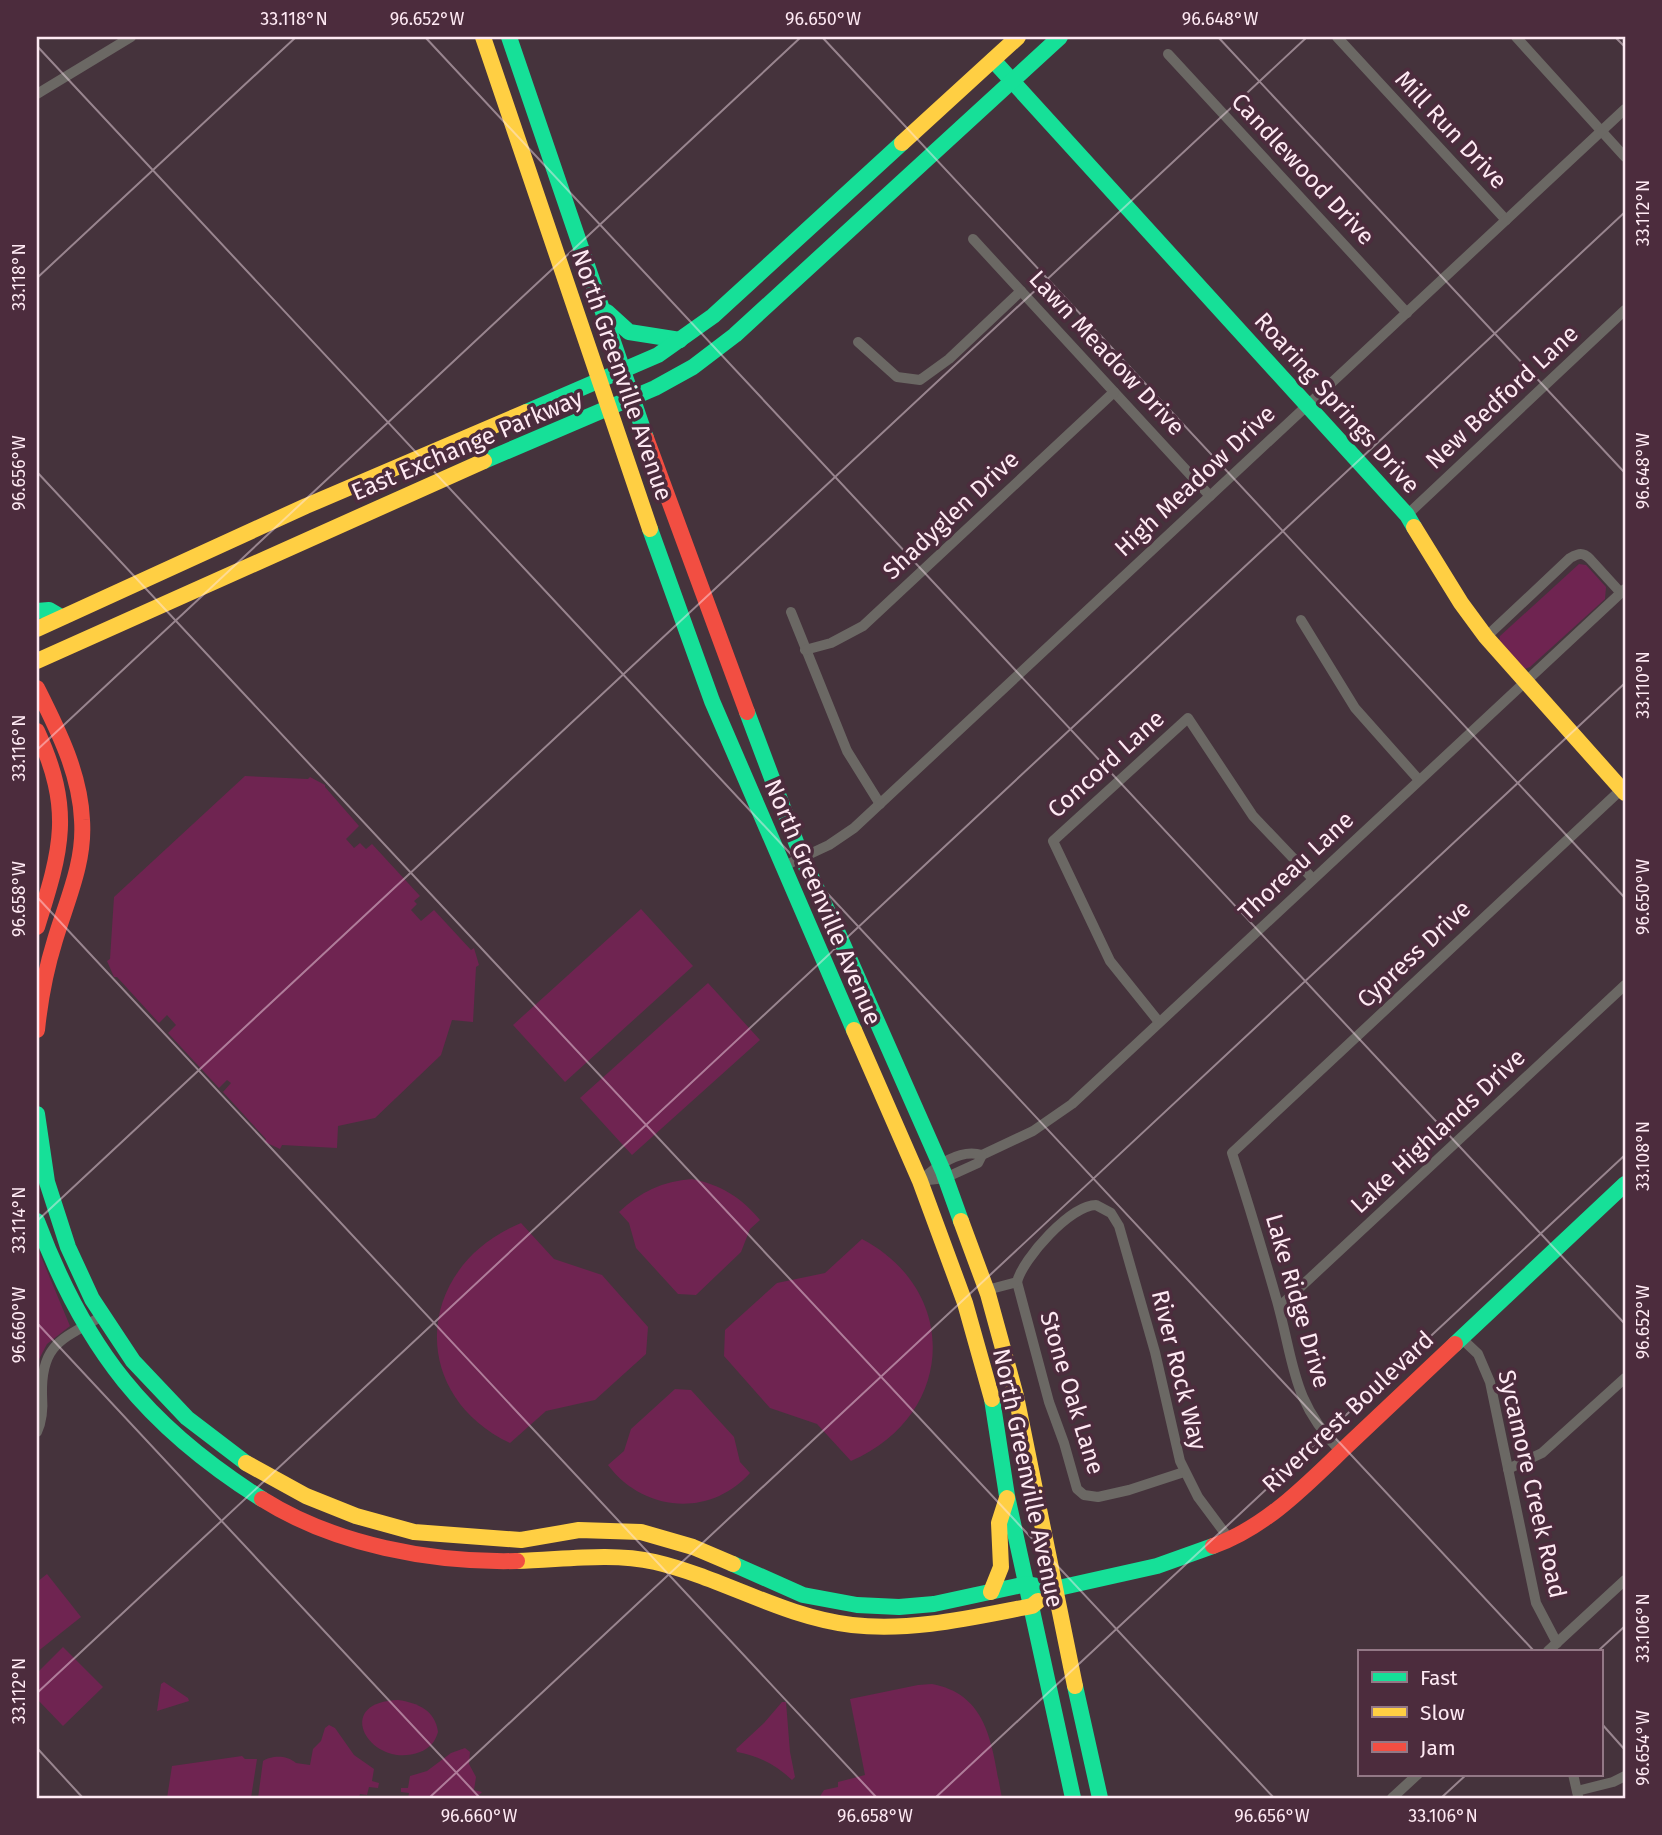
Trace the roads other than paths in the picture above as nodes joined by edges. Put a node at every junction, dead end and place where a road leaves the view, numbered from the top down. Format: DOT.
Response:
graph roads {
  1 [pos="131,37"];
  2 [pos="483,37"];
  3 [pos="509,37"];
  4 [pos="1018,37"];
  5 [pos="1060,37"];
  6 [pos="1336,37"];
  7 [pos="1516,37"];
  8 [pos="1168,54"];
  9 [pos="993,60"];
  10 [pos="1012,81"];
  11 [pos="37,94"];
  12 [pos="1625,109"];
  13 [pos="540,125"];
  14 [pos="1602,131"];
  15 [pos="516,134"];
  16 [pos="1625,157"];
  17 [pos="1506,220"];
  18 [pos="802,236"];
  19 [pos="973,239"];
  20 [pos="821,257"];
  21 [pos="1021,291"];
  22 [pos="603,308"];
  23 [pos="1625,310"];
  24 [pos="1407,313"];
  25 [pos="680,340"];
  26 [pos="859,342"];
  27 [pos="624,370"];
  28 [pos="599,381"];
  29 [pos="1114,392"];
  30 [pos="634,397"];
  31 [pos="1308,405"];
  32 [pos="609,408"];
  33 [pos="1210,496"];
  34 [pos="306,506"];
  35 [pos="1407,515"];
  36 [pos="320,533"];
  37 [pos="701,590"];
  38 [pos="1623,591"];
  39 [pos="673,598"];
  40 [pos="37,611"];
  41 [pos="791,611"];
  42 [pos="61,617"];
  43 [pos="1301,620"];
  44 [pos="37,629"];
  45 [pos="1486,637"];
  46 [pos="805,650"];
  47 [pos="37,661"];
  48 [pos="1525,682"];
  49 [pos="37,688"];
  50 [pos="37,731"];
  51 [pos="1419,780"];
  52 [pos="1624,790"];
  53 [pos="880,804"];
  54 [pos="802,858"];
  55 [pos="782,867"];
  56 [pos="1313,879"];
  57 [pos="50,886"];
  58 [pos="70,892"];
  59 [pos="37,927"];
  60 [pos="1625,985"];
  61 [pos="1159,1023"];
  62 [pos="37,1030"];
  63 [pos="37,1114"];
  64 [pos="1232,1153"];
  65 [pos="942,1171"];
  66 [pos="920,1181"];
  67 [pos="1625,1184"];
  68 [pos="37,1221"];
  69 [pos="1017,1282"];
  70 [pos="987,1290"];
  71 [pos="1279,1307"];
  72 [pos="102,1316"];
  73 [pos="84,1327"];
  74 [pos="1461,1338"];
  75 [pos="1625,1378"];
  76 [pos="37,1432"];
  77 [pos="1340,1451"];
  78 [pos="1508,1468"];
  79 [pos="1184,1472"];
  80 [pos="1007,1496"];
  81 [pos="1230,1540"];
  82 [pos="1625,1580"];
  83 [pos="1027,1584"];
  84 [pos="1054,1588"];
  85 [pos="991,1592"];
  86 [pos="1032,1606"];
  87 [pos="1557,1643"];
  88 [pos="1549,1650"];
  89 [pos="1416,1776"];
  90 [pos="1573,1776"];
  91 [pos="1625,1776"];
  92 [pos="1578,1795"];
  93 [pos="1073,1798"];
  94 [pos="1100,1798"];
  95 [pos="1392,1798"];
  1 -- 11 [label="street"];
  2 -- 15 [label="main road, North Greenville Avenue"];
  3 -- 13 [label="main road, North Greenville Avenue"];
  4 -- 9 [label="main road, East Exchange Parkway"];
  5 -- 10 [label="main road, East Exchange Parkway"];
  6 -- 17 [label="street, Mill Run Drive"];
  7 -- 14 [label="street"];
  8 -- 24 [label="street, Candlewood Drive"];
  9 -- 10 [label="main road, Roaring Springs Drive"];
  9 -- 18 [label="main road, East Exchange Parkway"];
  10 -- 20 [label="main road, East Exchange Parkway"];
  10 -- 31 [label="main road, Roaring Springs Drive"];
  12 -- 14 [label="street, High Meadow Drive"];
  13 -- 15 [label="main road"];
  13 -- 22 [label="main road, North Greenville Avenue"];
  14 -- 16 [label="street"];
  14 -- 17 [label="street, High Meadow Drive"];
  15 -- 28 [label="main road, North Greenville Avenue"];
  17 -- 24 [label="street, High Meadow Drive"];
  18 -- 20 [label="main road"];
  18 -- 25 [label="main road, East Exchange Parkway"];
  19 -- 21 [label="street, Lawn Meadow Drive"];
  20 -- 30 [label="main road, East Exchange Parkway"];
  21 -- 26 [label="street"];
  21 -- 29 [label="street, Lawn Meadow Drive"];
  22 -- 25 [label="main road"];
  22 -- 27 [label="main road, North Greenville Avenue"];
  23 -- 35 [label="street, New Bedford Lane"];
  24 -- 31 [label="street, High Meadow Drive"];
  25 -- 27 [label="main road, East Exchange Parkway"];
  27 -- 28 [label="main road, East Exchange Parkway"];
  27 -- 30 [label="main road, North Greenville Avenue"];
  28 -- 32 [label="main road, North Greenville Avenue"];
  28 -- 34 [label="main road, East Exchange Parkway"];
  29 -- 33 [label="street, Lawn Meadow Drive"];
  29 -- 46 [label="street, Shadyglen Drive"];
  30 -- 32 [label="main road, East Exchange Parkway"];
  30 -- 37 [label="main road, North Greenville Avenue"];
  31 -- 33 [label="street, High Meadow Drive"];
  31 -- 35 [label="main road, Roaring Springs Drive"];
  32 -- 36 [label="main road, East Exchange Parkway"];
  32 -- 39 [label="main road, North Greenville Avenue"];
  33 -- 53 [label="street, High Meadow Drive"];
  34 -- 36 [label="main road"];
  34 -- 42 [label="main road, East Exchange Parkway"];
  35 -- 45 [label="main road, Roaring Springs Drive"];
  36 -- 47 [label="main road, East Exchange Parkway"];
  37 -- 39 [label="main road"];
  37 -- 54 [label="main road, North Greenville Avenue"];
  38 -- 45 [label="street"];
  38 -- 48 [label="street, Thoreau Lane"];
  39 -- 55 [label="main road, North Greenville Avenue"];
  40 -- 42 [label="main road"];
  41 -- 46 [label="street"];
  42 -- 44 [label="main road, East Exchange Parkway"];
  43 -- 51 [label="street"];
  45 -- 48 [label="main road, Roaring Springs Drive"];
  46 -- 53 [label="street"];
  48 -- 51 [label="street, Thoreau Lane"];
  48 -- 52 [label="main road, Roaring Springs Drive"];
  49 -- 58 [label="main road"];
  50 -- 57 [label="main road"];
  51 -- 56 [label="street, Thoreau Lane"];
  52 -- 64 [label="street, Cypress Drive"];
  53 -- 54 [label="street, High Meadow Drive"];
  54 -- 55 [label="street, High Meadow Drive"];
  54 -- 65 [label="main road, North Greenville Avenue"];
  55 -- 66 [label="main road, North Greenville Avenue"];
  56 -- 61 [label="street, Thoreau Lane"];
  56 -- 61 [label="street, Concord Lane"];
  57 -- 58 [label="main road"];
  57 -- 59 [label="main road"];
  58 -- 62 [label="main road"];
  60 -- 71 [label="street, Lake Highlands Drive"];
  61 -- 65 [label="street, Thoreau Lane"];
  63 -- 72 [label="main road, Rivercrest Boulevard"];
  64 -- 71 [label="street, Lake Ridge Drive"];
  65 -- 66 [label="street, Thoreau Lane"];
  65 -- 70 [label="main road, North Greenville Avenue"];
  66 -- 80 [label="main road, North Greenville Avenue"];
  67 -- 74 [label="main road, Rivercrest Boulevard"];
  68 -- 73 [label="main road, Rivercrest Boulevard"];
  69 -- 70 [label="street"];
  69 -- 79 [label="street, Stone Oak Lane"];
  69 -- 79 [label="street, River Rock Way"];
  70 -- 84 [label="main road, North Greenville Avenue"];
  71 -- 77 [label="street, Lake Ridge Drive"];
  72 -- 73 [label="street"];
  72 -- 85 [label="main road, Rivercrest Boulevard"];
  73 -- 76 [label="street"];
  73 -- 86 [label="main road, Rivercrest Boulevard"];
  74 -- 77 [label="main road, Rivercrest Boulevard"];
  74 -- 78 [label="street, Sycamore Creek Road"];
  75 -- 78 [label="street"];
  77 -- 81 [label="main road, Rivercrest Boulevard"];
  78 -- 87 [label="street, Sycamore Creek Road"];
  79 -- 81 [label="street, River Rock Way"];
  80 -- 83 [label="main road, North Greenville Avenue"];
  80 -- 85 [label="main road"];
  81 -- 84 [label="main road, Rivercrest Boulevard"];
  82 -- 87 [label="street"];
  83 -- 84 [label="main road, Rivercrest Boulevard"];
  83 -- 85 [label="main road, Rivercrest Boulevard"];
  83 -- 86 [label="main road, North Greenville Avenue"];
  84 -- 86 [label="main road, Rivercrest Boulevard"];
  84 -- 94 [label="main road, North Greenville Avenue"];
  86 -- 93 [label="main road, North Greenville Avenue"];
  87 -- 88 [label="street"];
  89 -- 95 [label="street"];
  90 -- 92 [label="street"];
  91 -- 92 [label="street"];
}
